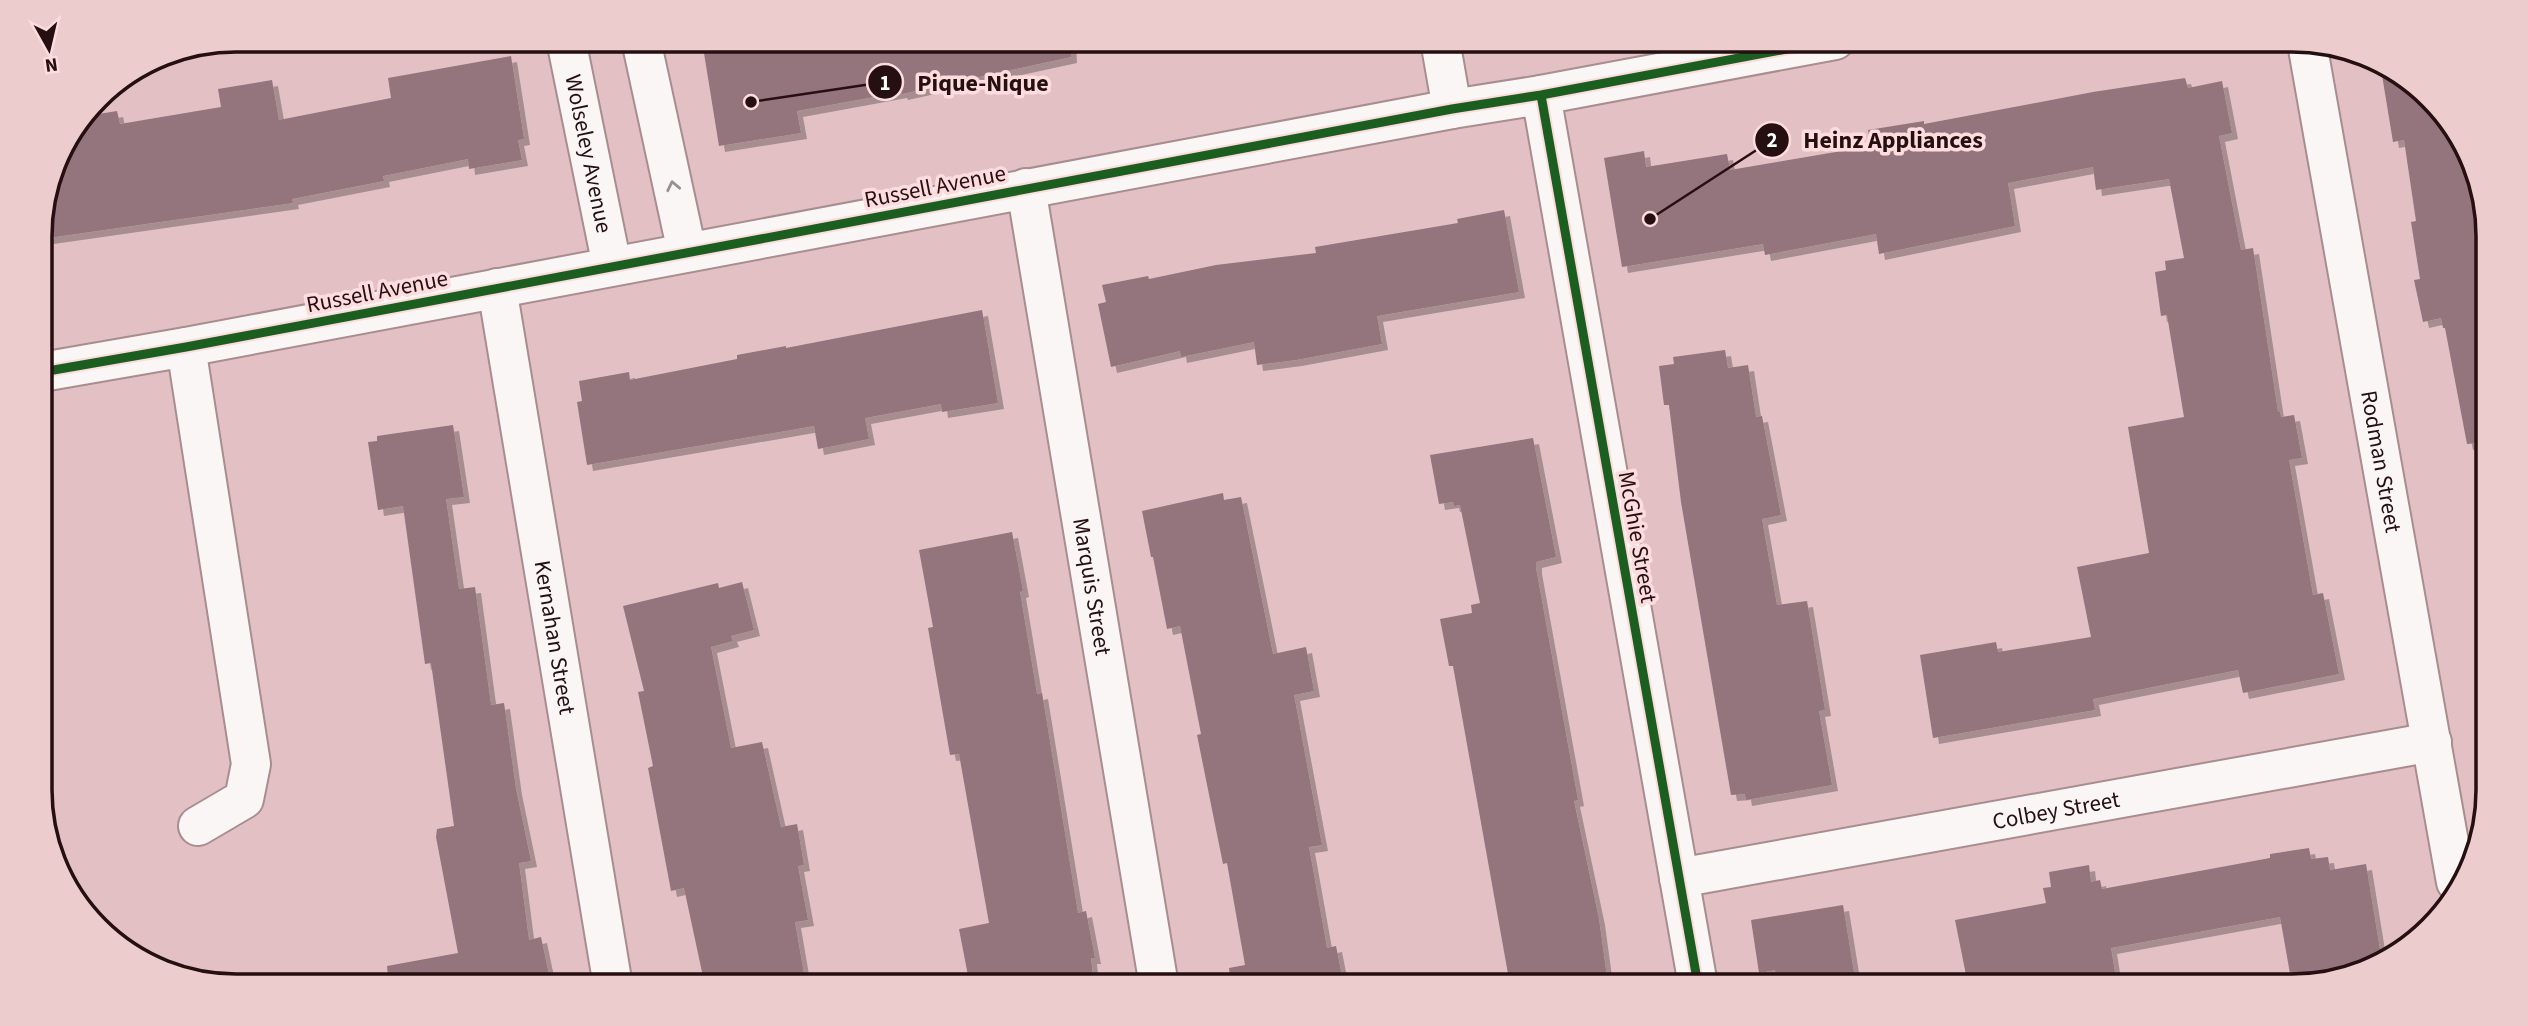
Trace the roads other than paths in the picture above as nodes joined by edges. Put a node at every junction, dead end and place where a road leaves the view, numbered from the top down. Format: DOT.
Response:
graph roads {
  1 [pos="1442,52"];
  2 [pos="1732,52"];
  3 [pos="569,53"];
  4 [pos="645,53"];
  5 [pos="2309,53"];
  6 [pos="1541,95"];
  7 [pos="1452,109"];
  8 [pos="1026,188"];
  9 [pos="687,252"];
  10 [pos="612,266"];
  11 [pos="497,288"];
  12 [pos="186,347"];
  13 [pos="53,370"];
  14 [pos="2432,742"];
  15 [pos="198,826"];
  16 [pos="2455,875"];
  17 [pos="1679,878"];
  18 [pos="1696,973"];
  19 [pos="611,974"];
  20 [pos="1157,974"];
  1 -- 7 [label="street"];
  2 -- 6 [label="street, Russell Avenue"];
  3 -- 10 [label="street, Wolseley Avenue"];
  9 -- 4 [label="street, one-way"];
  5 -- 14 [label="street, Rodman Street"];
  6 -- 7 [label="street, Russell Avenue"];
  6 -- 17 [label="street, McGhie Street"];
  7 -- 8 [label="street, Russell Avenue"];
  8 -- 9 [label="street, Russell Avenue"];
  8 -- 20 [label="street, Marquis Street"];
  9 -- 10 [label="street, Russell Avenue"];
  10 -- 11 [label="street, Russell Avenue"];
  11 -- 12 [label="street, Russell Avenue"];
  11 -- 19 [label="street, Kernahan Street"];
  12 -- 13 [label="street, Russell Avenue"];
  12 -- 15 [label="street"];
  14 -- 16 [label="street, Rodman Street"];
  14 -- 17 [label="street, Colbey Street"];
  17 -- 18 [label="street, McGhie Street"];
}
